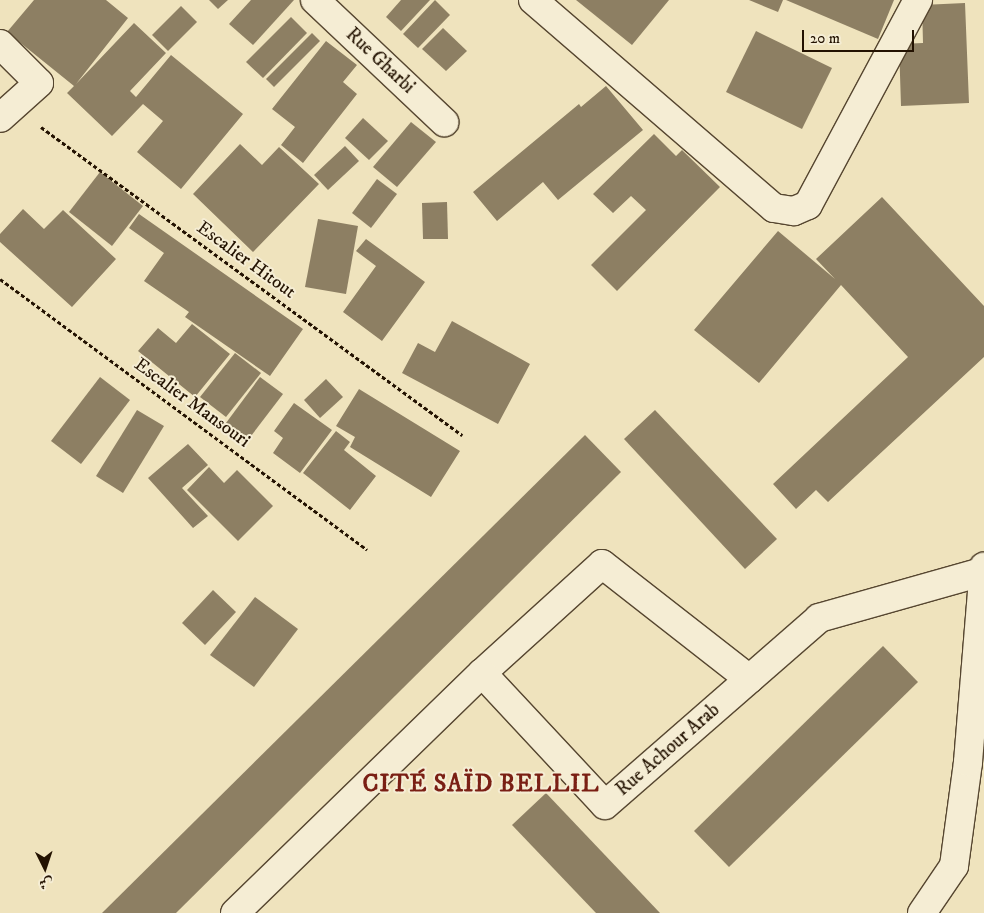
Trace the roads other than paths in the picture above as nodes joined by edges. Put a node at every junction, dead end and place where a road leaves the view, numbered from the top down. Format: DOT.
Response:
graph roads {
  1 [pos="533,0"];
  2 [pos="918,0"];
  3 [pos="324,2"];
  4 [pos="0,44"];
  5 [pos="6,112"];
  6 [pos="444,122"];
  7 [pos="983,569"];
  8 [pos="482,673"];
  9 [pos="749,679"];
  10 [pos="235,913"];
  11 [pos="922,913"];
  1 -- 2 [label="street"];
  3 -- 6 [label="street, Rue Gharbi"];
  4 -- 5 [label="street"];
  7 -- 9 [label="street, Rue Achour Arab"];
  7 -- 11 [label="street"];
  8 -- 9 [label="street"];
  8 -- 9 [label="street, Rue Achour Arab"];
  8 -- 10 [label="street"];
}
